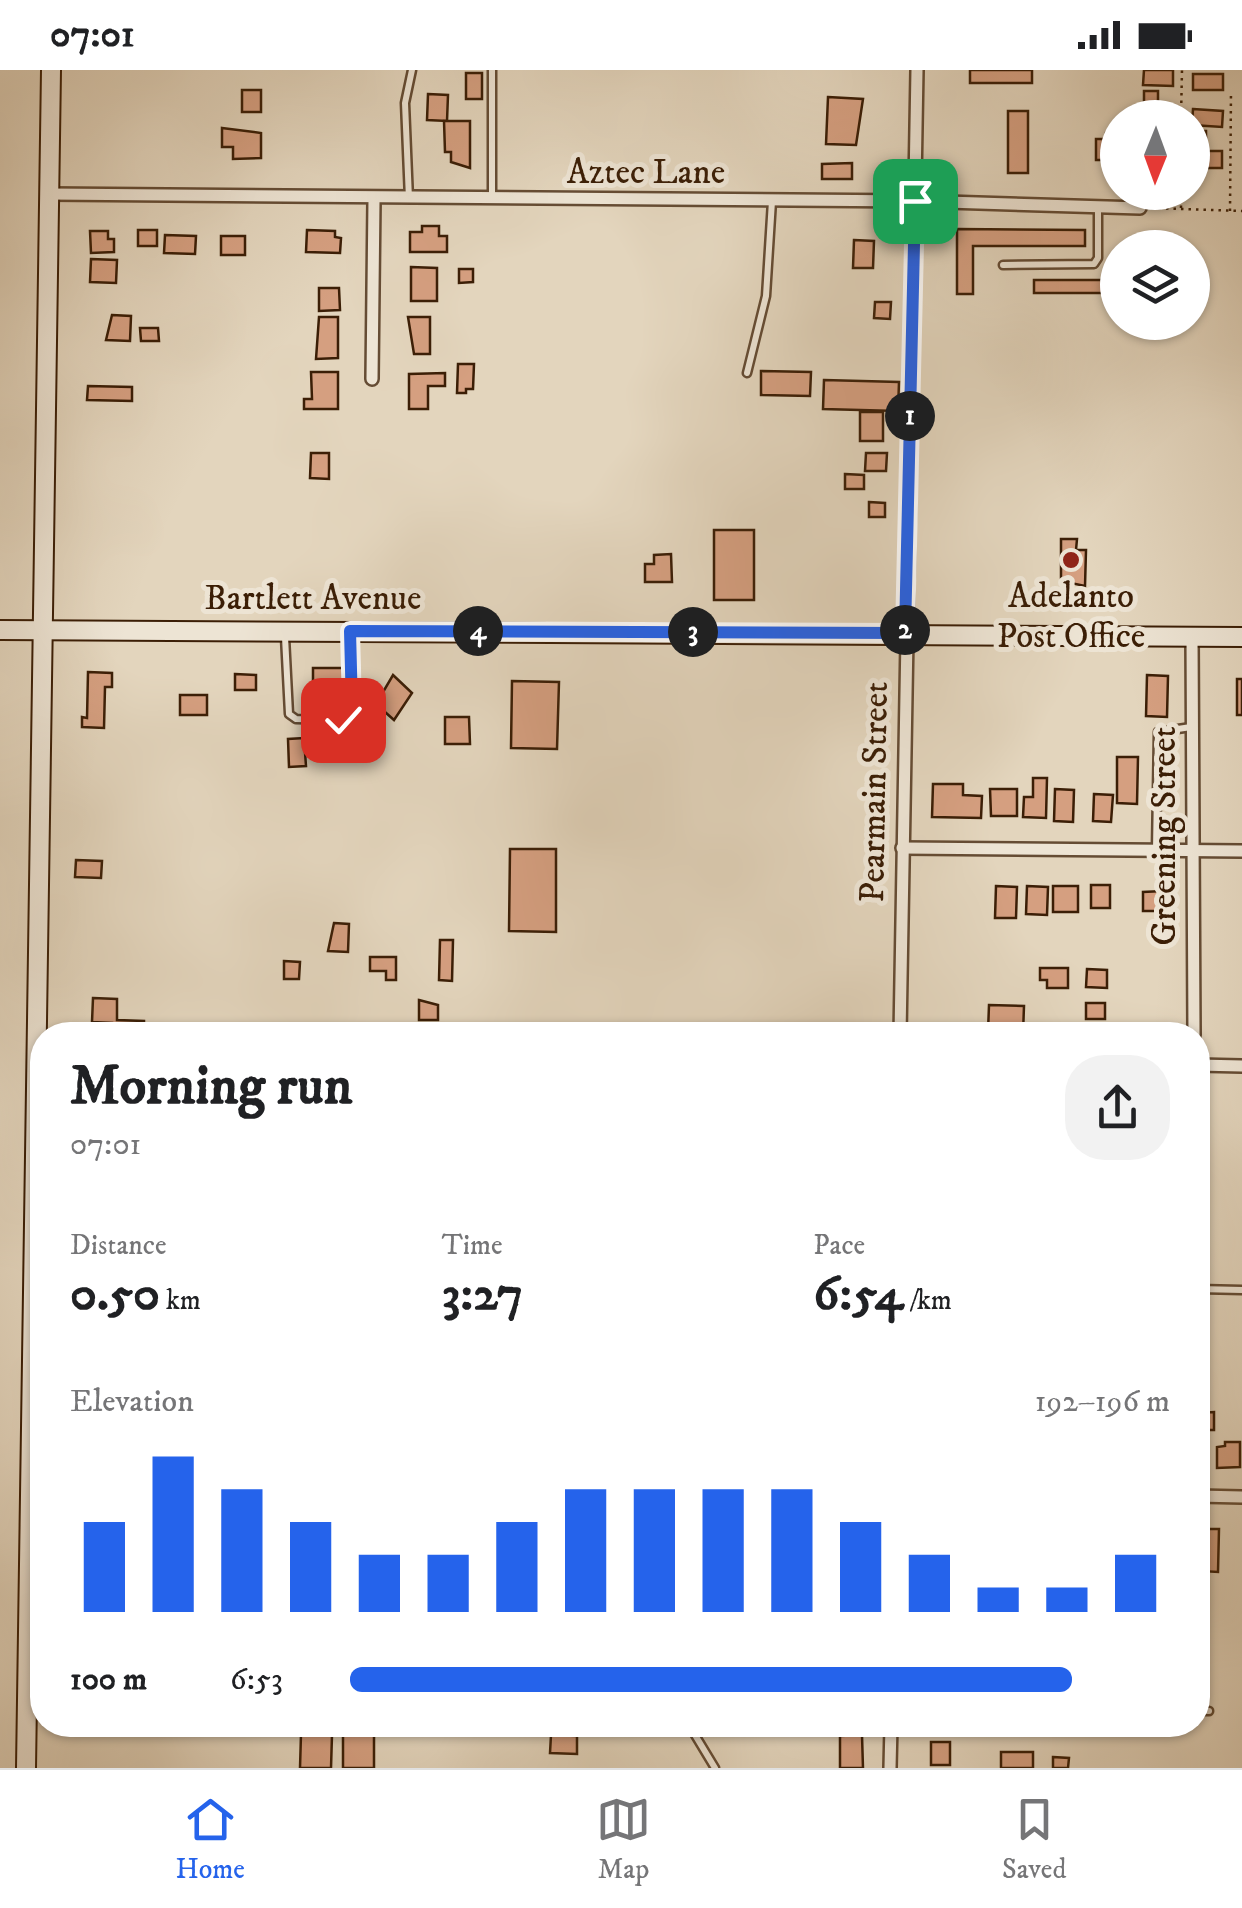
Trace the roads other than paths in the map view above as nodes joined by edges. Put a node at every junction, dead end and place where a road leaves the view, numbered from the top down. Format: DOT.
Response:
graph roads {
  1 [pos="51,70"];
  2 [pos="412,70"];
  3 [pos="492,70"];
  4 [pos="917,70"];
  5 [pos="49,194"];
  6 [pos="374,200"];
  7 [pos="409,200"];
  8 [pos="492,200"];
  9 [pos="772,201"];
  10 [pos="915,201"];
  11 [pos="1098,207"];
  12 [pos="1003,264"];
  13 [pos="747,373"];
  14 [pos="372,379"];
  15 [pos="0,630"];
  16 [pos="285,630"];
  17 [pos="350,631"];
  18 [pos="44,633"];
  19 [pos="905,633"];
  20 [pos="1192,636"];
  21 [pos="1242,637"];
  22 [pos="1192,727"];
  23 [pos="902,848"];
  24 [pos="1156,850"];
  25 [pos="1192,851"];
  26 [pos="1242,851"];
  27 [pos="40,1022"];
  28 [pos="900,1022"];
  29 [pos="1194,1022"];
  30 [pos="1210,1065"];
  31 [pos="1242,1066"];
  32 [pos="1210,1289"];
  33 [pos="1242,1290"];
  34 [pos="1210,1496"];
  35 [pos="1242,1496"];
  36 [pos="32,1737"];
  37 [pos="696,1737"];
  38 [pos="891,1737"];
  39 [pos="26,1768"];
  40 [pos="715,1768"];
  41 [pos="890,1768"];
  1 -- 5 [label="street"];
  2 -- 7 [label="lane"];
  3 -- 8 [label="lane"];
  4 -- 10 [label="street, Pearmain Street"];
  5 -- 6 [label="street, Aztec Lane"];
  5 -- 18 [label="street"];
  6 -- 7 [label="street, Aztec Lane"];
  6 -- 14 [label="street"];
  7 -- 8 [label="street, Aztec Lane"];
  8 -- 9 [label="street, Aztec Lane"];
  9 -- 10 [label="street, Aztec Lane"];
  9 -- 13 [label="lane"];
  10 -- 11 [label="street, Aztec Lane"];
  10 -- 19 [label="street, Pearmain Street"];
  11 -- 12 [label="lane"];
  15 -- 18 [label="street, Bartlett Avenue"];
  16 -- 17 [label="street, Bartlett Avenue"];
  16 -- 17 [label="lane"];
  16 -- 18 [label="street, Bartlett Avenue"];
  17 -- 19 [label="street, Bartlett Avenue"];
  18 -- 27 [label="street"];
  19 -- 20 [label="street, Bartlett Avenue"];
  19 -- 23 [label="street, Pearmain Street"];
  20 -- 21 [label="street, Bartlett Avenue"];
  20 -- 22 [label="street, Greening Street"];
  22 -- 24 [label="lane"];
  22 -- 25 [label="street, Greening Street"];
  23 -- 24 [label="street"];
  23 -- 28 [label="street, Pearmain Street"];
  24 -- 25 [label="street"];
  25 -- 26 [label="street"];
  25 -- 29 [label="street, Greening Street"];
  30 -- 31 [label="street"];
  32 -- 33 [label="lane"];
  34 -- 35 [label="street"];
  36 -- 39 [label="street"];
  37 -- 40 [label="lane"];
  38 -- 41 [label="street"];
}
